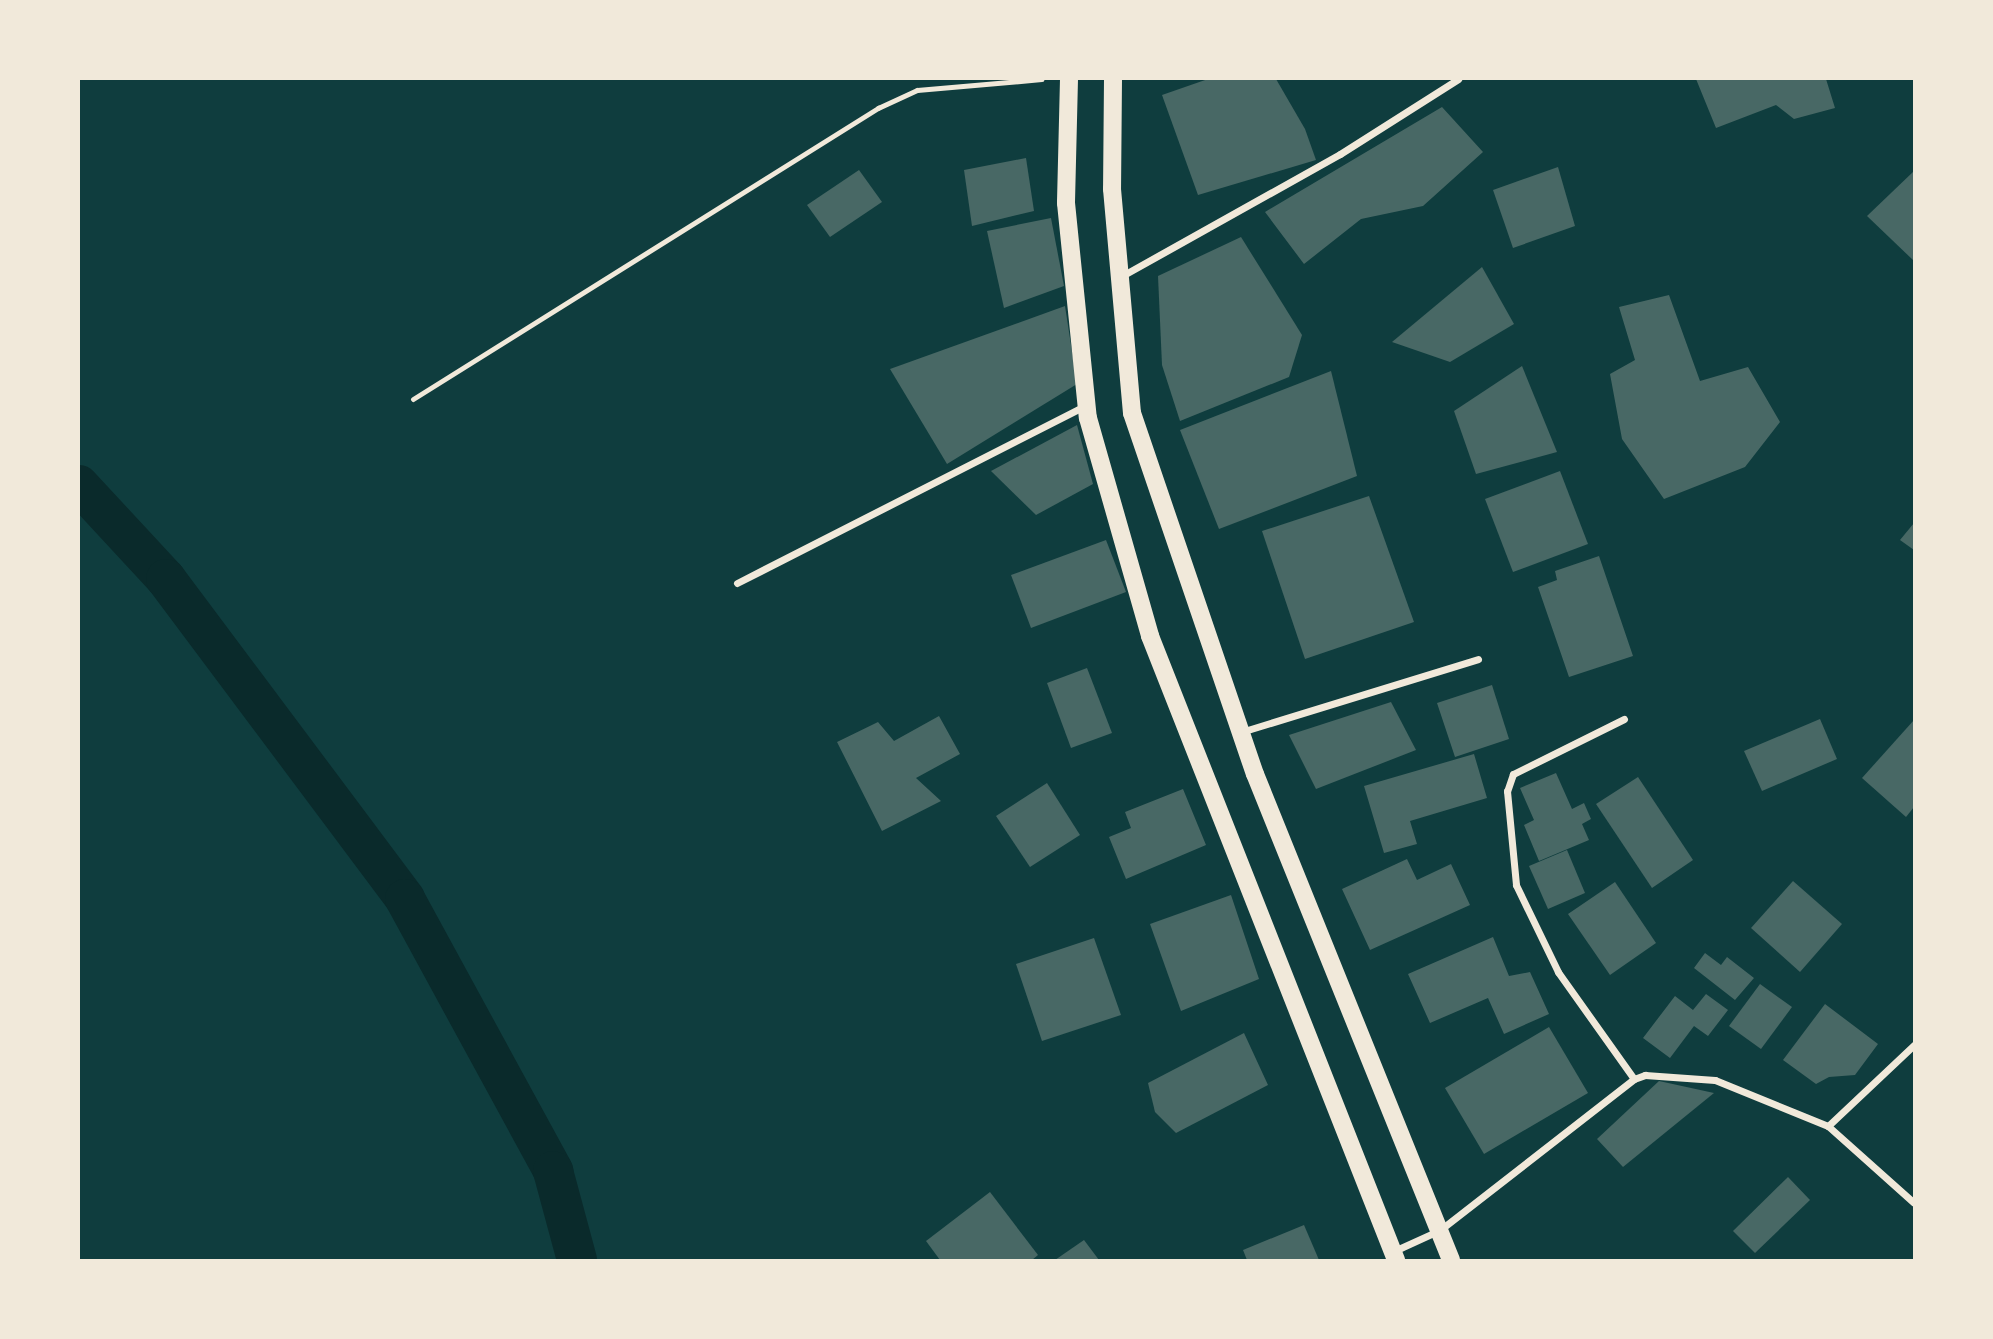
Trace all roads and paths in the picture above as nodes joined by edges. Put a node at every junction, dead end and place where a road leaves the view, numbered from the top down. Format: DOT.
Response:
graph roads {
  1 [pos="1042,79"];
  2 [pos="1069,79"];
  3 [pos="1114,79"];
  4 [pos="1458,79"];
  5 [pos="1119,277"];
  6 [pos="413,399"];
  7 [pos="1086,404"];
  8 [pos="737,583"];
  9 [pos="1478,659"];
  10 [pos="1624,719"];
  11 [pos="1241,733"];
  12 [pos="1914,1045"];
  13 [pos="1634,1079"];
  14 [pos="1828,1126"];
  15 [pos="1914,1203"];
  16 [pos="1440,1230"];
  17 [pos="1395,1255"];
  18 [pos="1451,1260"];
  1 -- 6 [label="lane"];
  2 -- 7 [label="main road"];
  3 -- 5 [label="main road"];
  4 -- 5 [label="street"];
  5 -- 11 [label="main road"];
  7 -- 8 [label="street"];
  7 -- 17 [label="main road"];
  9 -- 11 [label="street"];
  10 -- 13 [label="street"];
  11 -- 16 [label="main road"];
  12 -- 14 [label="street"];
  13 -- 14 [label="street"];
  13 -- 16 [label="street"];
  14 -- 15 [label="street"];
  16 -- 17 [label="street"];
  16 -- 18 [label="main road"];
}
